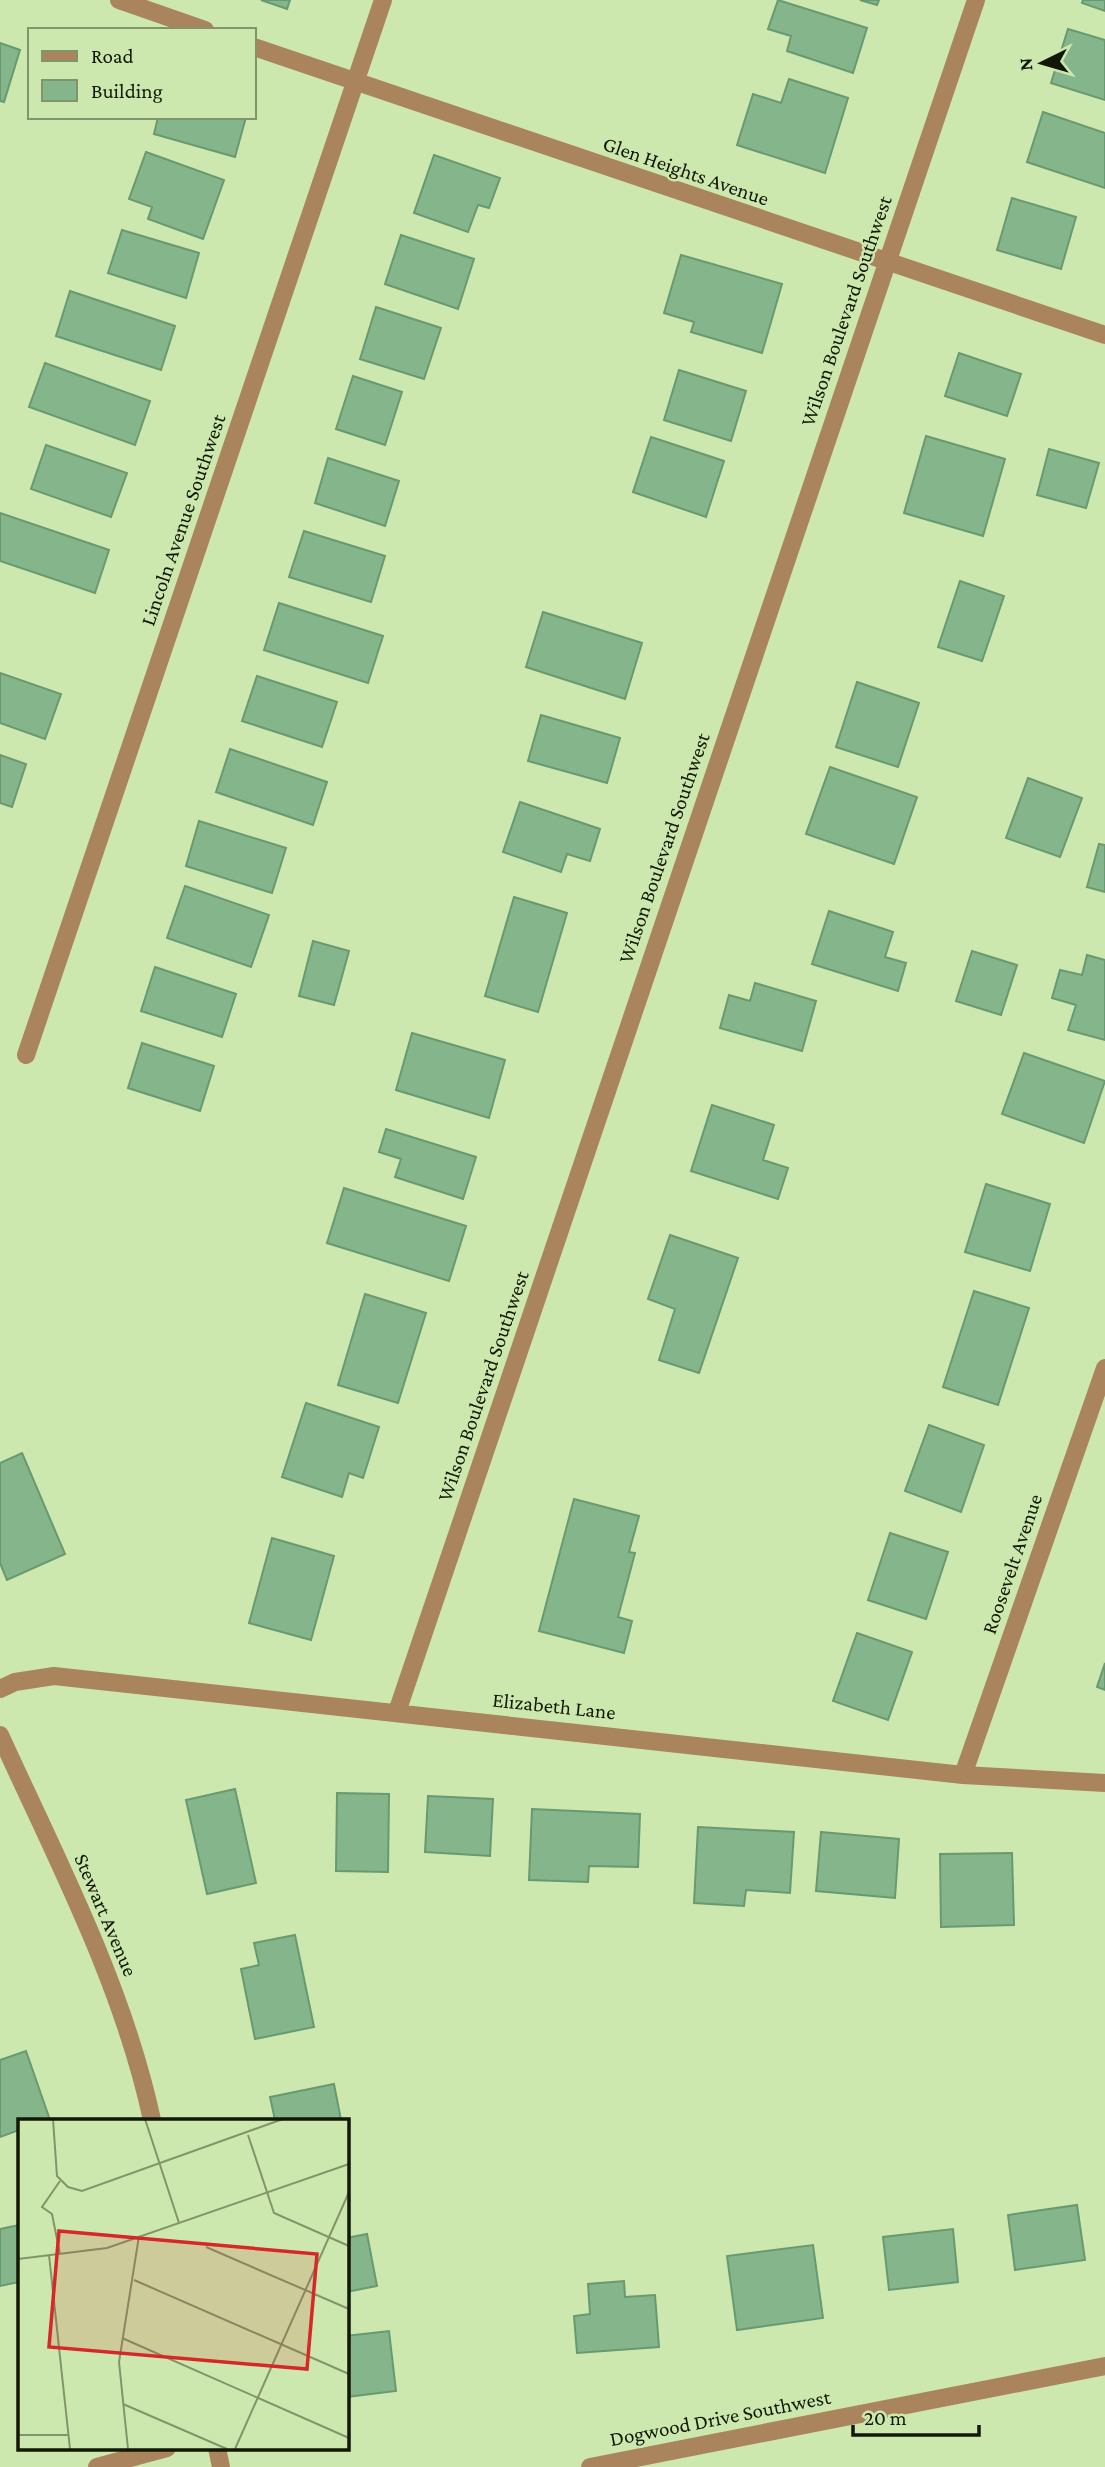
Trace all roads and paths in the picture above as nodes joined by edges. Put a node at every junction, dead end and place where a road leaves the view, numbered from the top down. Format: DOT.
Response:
graph roads {
  1 [pos="119,0"];
  2 [pos="383,0"];
  3 [pos="976,0"];
  4 [pos="199,28"];
  5 [pos="256,48"];
  6 [pos="355,82"];
  7 [pos="886,263"];
  8 [pos="1105,335"];
  9 [pos="26,1055"];
  10 [pos="1105,1368"];
  11 [pos="0,1689"];
  12 [pos="397,1712"];
  13 [pos="0,1735"];
  14 [pos="963,1774"];
  15 [pos="1105,1783"];
  16 [pos="152,2119"];
  17 [pos="1105,2366"];
  18 [pos="160,2450"];
  19 [pos="97,2467"];
  20 [pos="590,2467"];
  1 -- 4 [label="street"];
  2 -- 6 [label="street, Lincoln Avenue Southwest"];
  3 -- 7 [label="street, Wilson Boulevard Southwest"];
  5 -- 6 [label="street, Glen Heights Avenue"];
  6 -- 7 [label="street, Glen Heights Avenue"];
  6 -- 9 [label="street, Lincoln Avenue Southwest"];
  7 -- 8 [label="street, Glen Heights Avenue"];
  7 -- 12 [label="street, Wilson Boulevard Southwest"];
  10 -- 14 [label="street, Roosevelt Avenue"];
  11 -- 12 [label="street, Elizabeth Lane"];
  12 -- 14 [label="street, Elizabeth Lane"];
  13 -- 16 [label="street, Stewart Avenue"];
  14 -- 15 [label="street, Elizabeth Lane"];
  17 -- 20 [label="street, Dogwood Drive Southwest"];
  18 -- 19 [label="street"];
}
